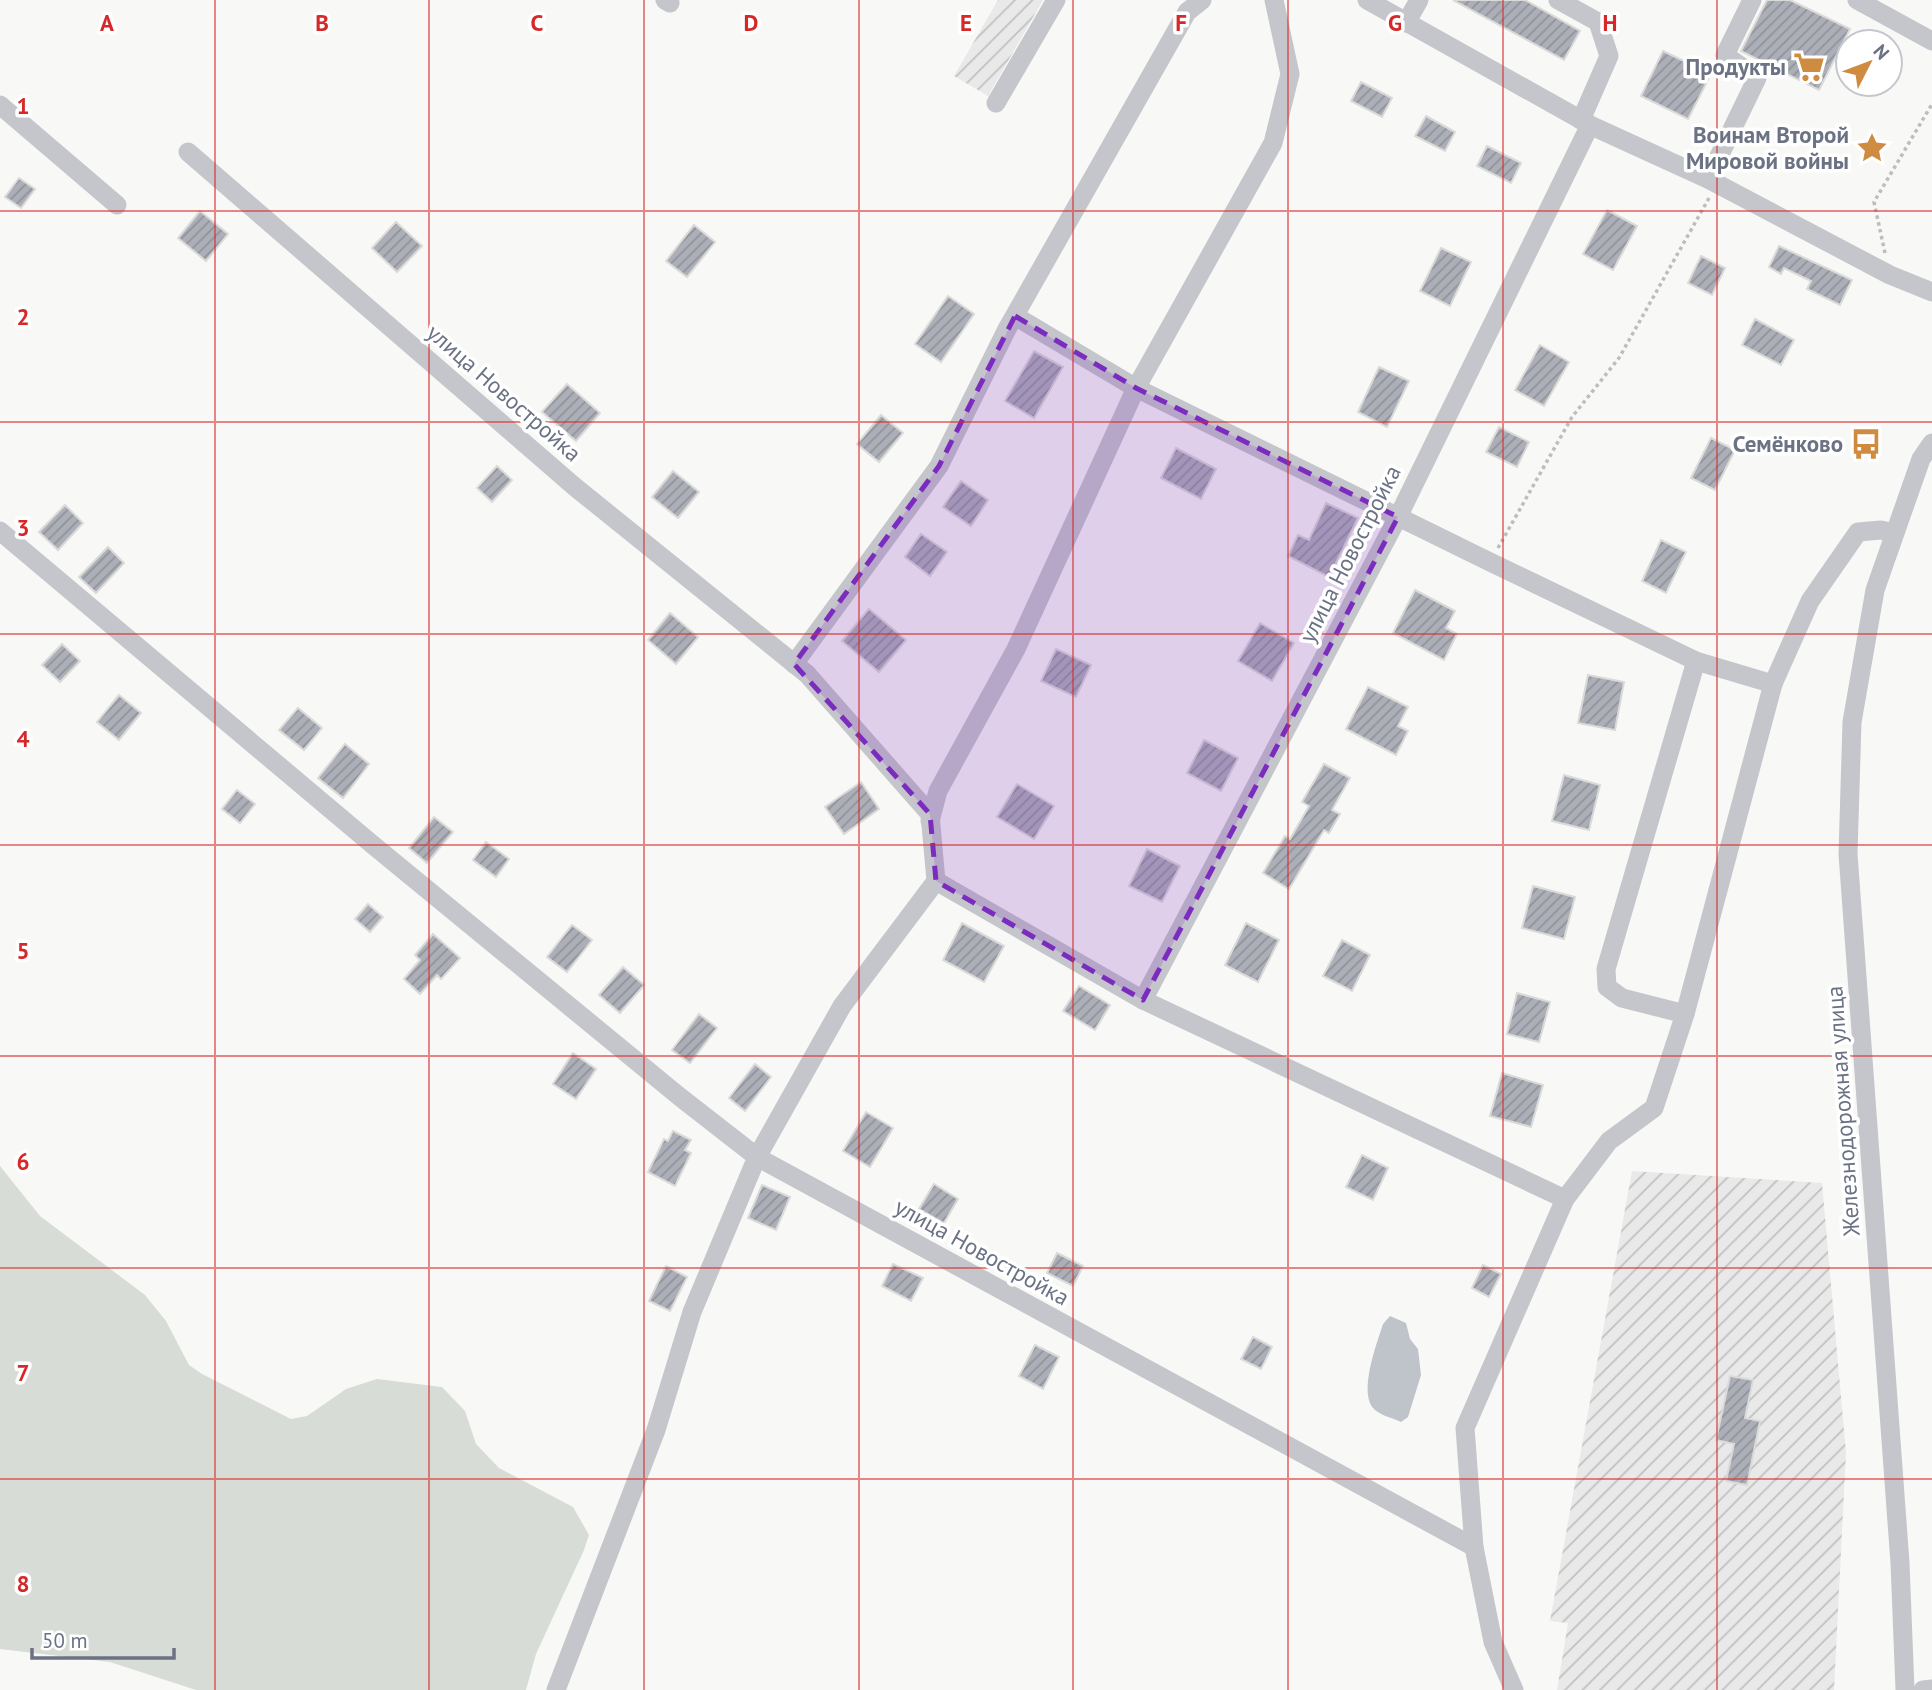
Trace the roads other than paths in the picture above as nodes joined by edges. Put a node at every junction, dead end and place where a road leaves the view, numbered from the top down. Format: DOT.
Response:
graph roads {
  1 [pos="1056,0"];
  2 [pos="1202,0"];
  3 [pos="1275,0"];
  4 [pos="1367,0"];
  5 [pos="1419,0"];
  6 [pos="1558,0"];
  7 [pos="1752,0"];
  8 [pos="1857,0"];
  9 [pos="1406,23"];
  10 [pos="1932,41"];
  11 [pos="996,103"];
  12 [pos="0,105"];
  13 [pos="1586,122"];
  14 [pos="188,152"];
  15 [pos="1712,182"];
  16 [pos="117,205"];
  17 [pos="1932,292"];
  18 [pos="1015,316"];
  19 [pos="1136,388"];
  20 [pos="1932,443"];
  21 [pos="1398,517"];
  22 [pos="0,531"];
  23 [pos="1894,533"];
  24 [pos="1696,662"];
  25 [pos="794,664"];
  26 [pos="1773,684"];
  27 [pos="930,821"];
  28 [pos="936,881"];
  29 [pos="1143,1000"];
  30 [pos="1685,1014"];
  31 [pos="757,1157"];
  32 [pos="1565,1199"];
  33 [pos="1474,1547"];
  34 [pos="1932,1689"];
  35 [pos="556,1690"];
  36 [pos="1514,1690"];
  37 [pos="1905,1690"];
  38 [pos="1923,1690"];
  1 -- 11 [label="street"];
  2 -- 18 [label="street"];
  3 -- 19 [label="street, улица Новостройка"];
  4 -- 9 [label="street"];
  5 -- 9 [label="street"];
  6 -- 13 [label="street, улица Новостройка"];
  7 -- 15 [label="street"];
  8 -- 10 [label="street"];
  9 -- 13 [label="street"];
  12 -- 16 [label="street"];
  13 -- 15 [label="street"];
  13 -- 21 [label="street, улица Новостройка"];
  14 -- 25 [label="street, улица Новостройка"];
  15 -- 17 [label="street"];
  18 -- 19 [label="street"];
  18 -- 25 [label="street"];
  19 -- 21 [label="street"];
  19 -- 27 [label="street, улица Новостройка"];
  20 -- 23 [label="street, Железнодорожная улица"];
  21 -- 24 [label="street"];
  21 -- 29 [label="street, улица Новостройка"];
  22 -- 31 [label="street, улица Новостройка"];
  23 -- 26 [label="street"];
  23 -- 37 [label="street, Железнодорожная улица"];
  24 -- 26 [label="street"];
  24 -- 30 [label="street"];
  25 -- 27 [label="street, улица Новостройка"];
  26 -- 30 [label="street"];
  27 -- 28 [label="street, улица Новостройка"];
  28 -- 29 [label="street"];
  28 -- 31 [label="street"];
  29 -- 32 [label="street"];
  30 -- 32 [label="street"];
  31 -- 33 [label="street, улица Новостройка"];
  31 -- 35 [label="street"];
  32 -- 33 [label="street"];
  33 -- 36 [label="street"];
  34 -- 38 [label="street"];
}
